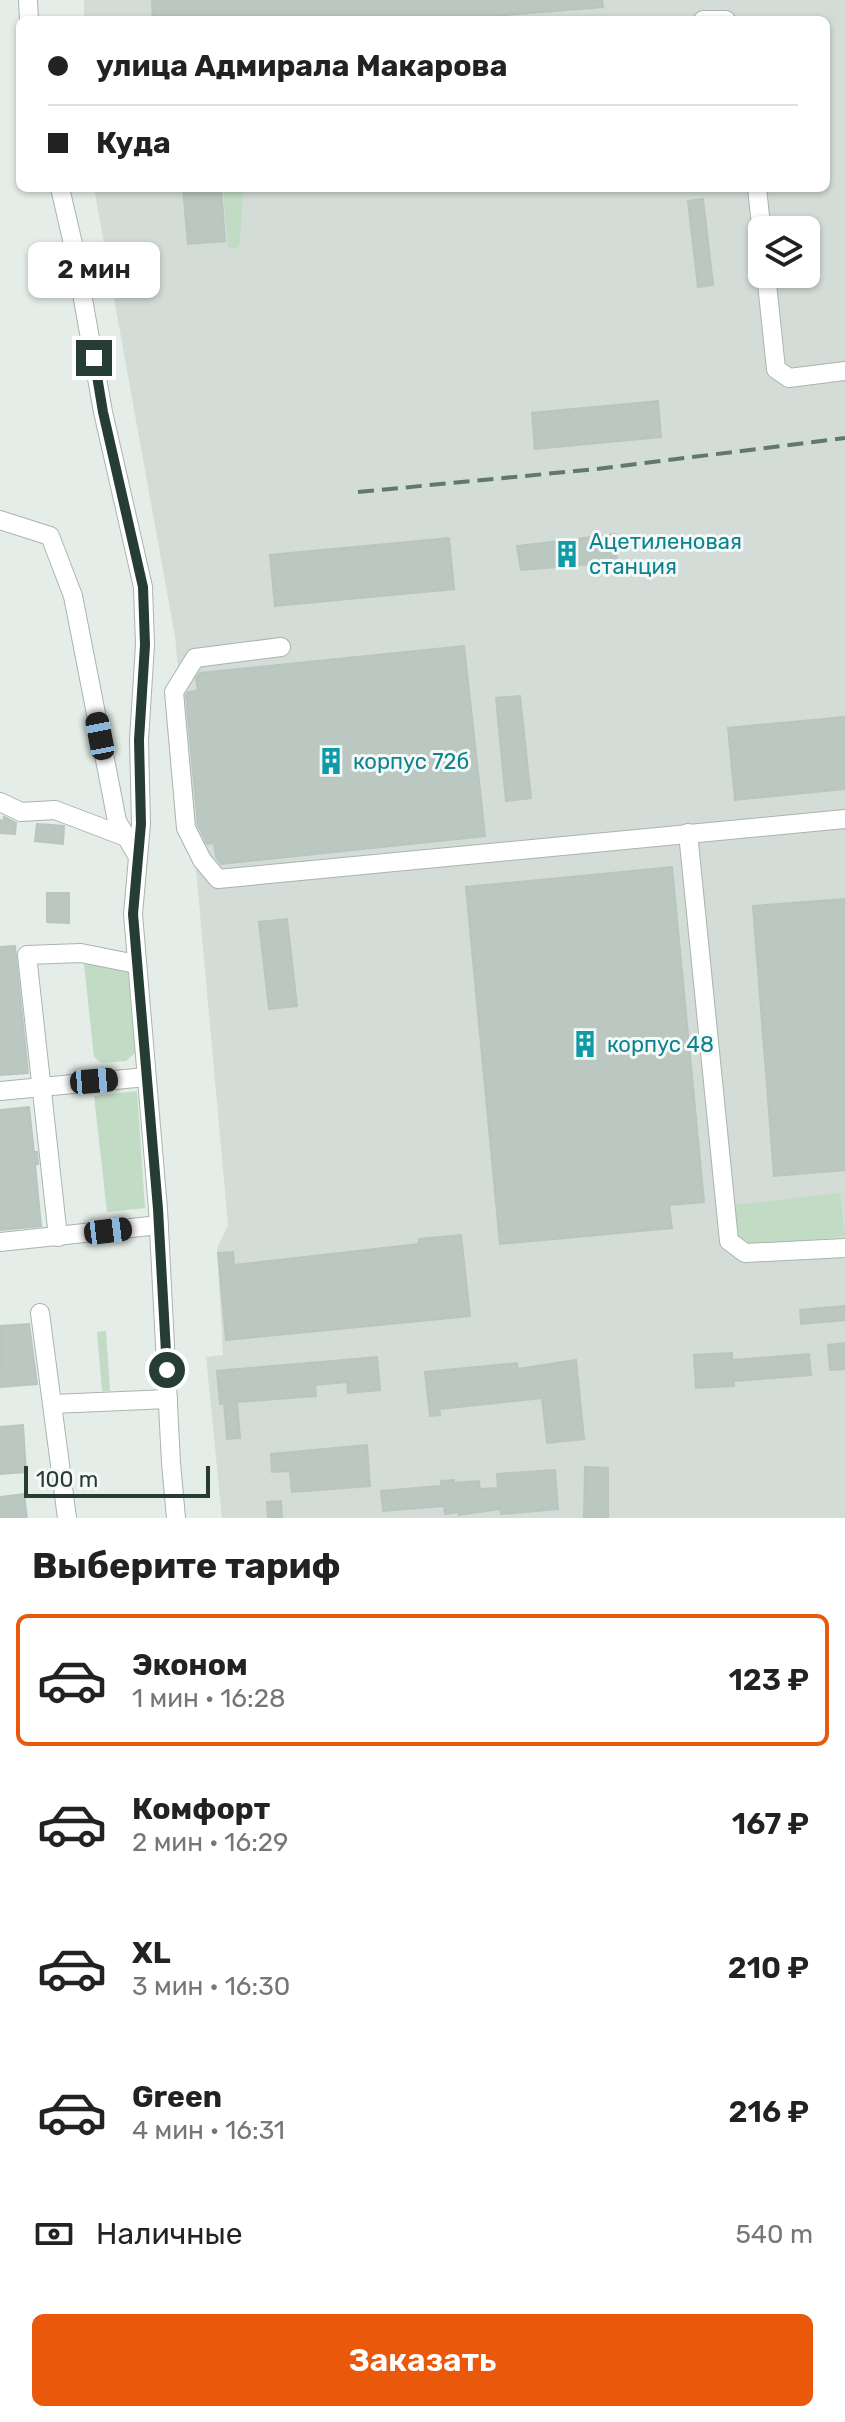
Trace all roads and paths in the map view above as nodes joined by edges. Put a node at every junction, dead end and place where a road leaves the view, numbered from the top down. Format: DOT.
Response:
graph roads {
  1 [pos="61,192"];
  2 [pos="757,192"];
  3 [pos="760,216"];
  4 [pos="767,288"];
  5 [pos="845,371"];
  6 [pos="0,520"];
  7 [pos="281,647"];
  8 [pos="0,802"];
  9 [pos="845,819"];
  10 [pos="688,833"];
  11 [pos="126,837"];
  12 [pos="138,857"];
  13 [pos="136,964"];
  14 [pos="146,1077"];
  15 [pos="41,1086"];
  16 [pos="0,1091"];
  17 [pos="159,1225"];
  18 [pos="58,1237"];
  19 [pos="0,1242"];
  20 [pos="845,1248"];
  21 [pos="40,1313"];
  22 [pos="168,1399"];
  23 [pos="53,1404"];
  24 [pos="67,1518"];
  25 [pos="176,1518"];
  1 -- 12 [label="street"];
  2 -- 3 [label="street"];
  4 -- 5 [label="street"];
  6 -- 11 [label="street"];
  7 -- 10 [label="street"];
  8 -- 11 [label="street"];
  9 -- 10 [label="street"];
  10 -- 20 [label="street"];
  11 -- 12 [label="street"];
  12 -- 13 [label="street"];
  13 -- 14 [label="street"];
  13 -- 15 [label="street"];
  14 -- 15 [label="street"];
  14 -- 17 [label="street"];
  15 -- 16 [label="street"];
  15 -- 18 [label="street"];
  17 -- 18 [label="street"];
  17 -- 22 [label="street"];
  18 -- 19 [label="street"];
  21 -- 23 [label="street"];
  22 -- 23 [label="street"];
  22 -- 25 [label="street"];
  23 -- 24 [label="street"];
}
